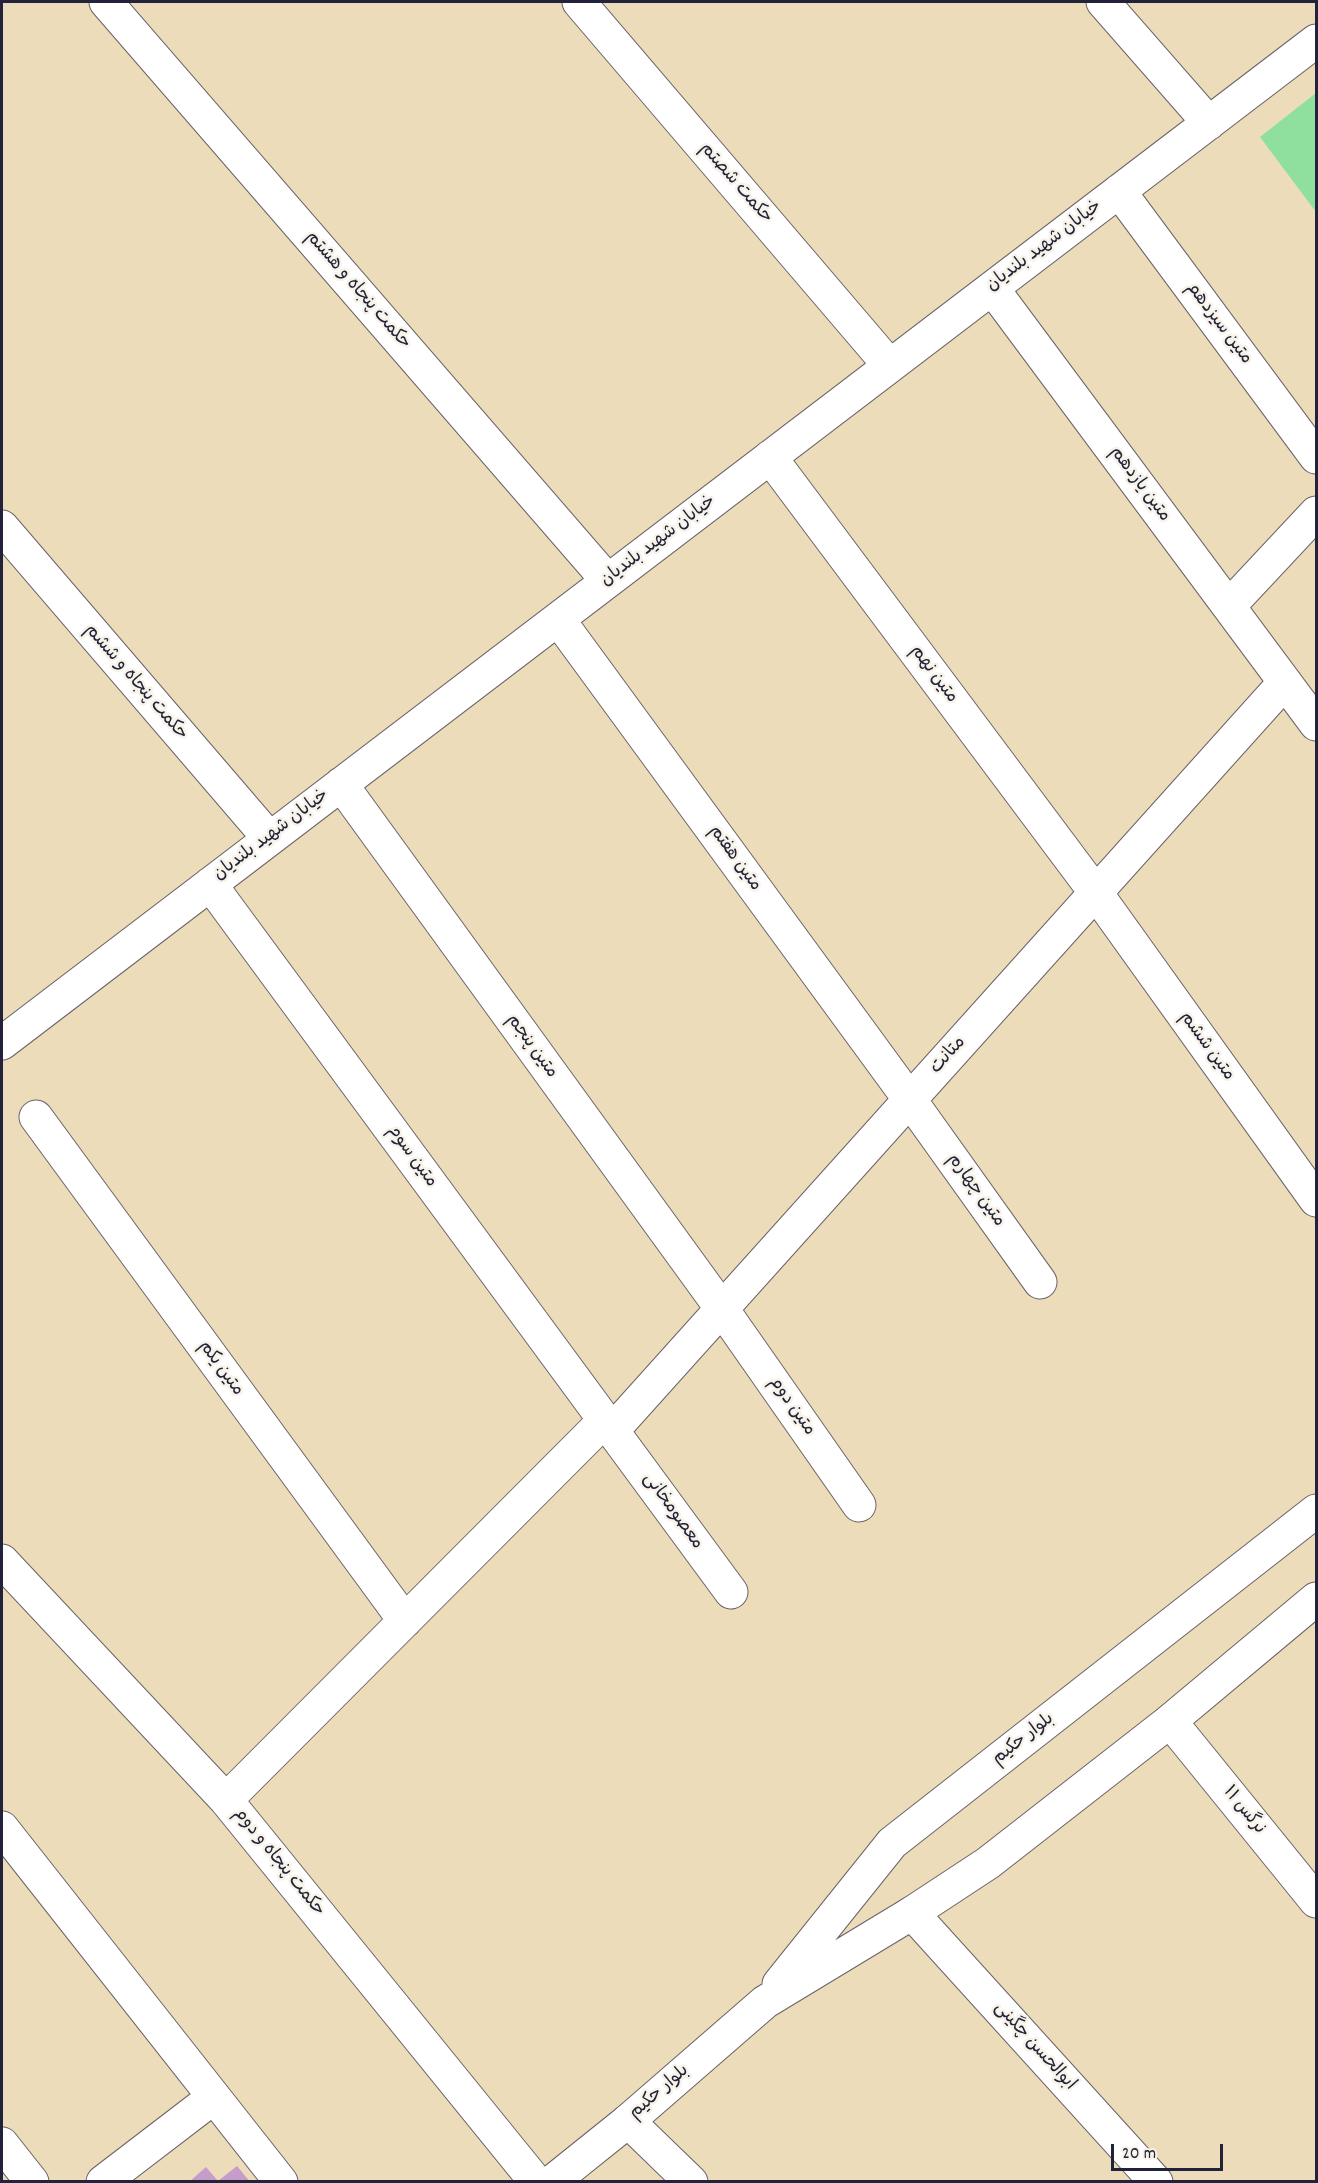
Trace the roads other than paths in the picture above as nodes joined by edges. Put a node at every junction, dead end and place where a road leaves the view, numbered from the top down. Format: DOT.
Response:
graph roads {
  1 [pos="106,2"];
  2 [pos="579,2"];
  3 [pos="1103,2"];
  4 [pos="1317,41"];
  5 [pos="1209,123"];
  6 [pos="1119,191"];
  7 [pos="992,288"];
  8 [pos="890,366"];
  9 [pos="770,457"];
  10 [pos="1317,457"];
  11 [pos="1317,513"];
  12 [pos="2,527"];
  13 [pos="608,581"];
  14 [pos="1229,606"];
  15 [pos="558,619"];
  16 [pos="1285,682"];
  17 [pos="1317,724"];
  18 [pos="341,784"];
  19 [pos="269,838"];
  20 [pos="210,884"];
  21 [pos="1096,893"];
  22 [pos="2,1043"];
  23 [pos="910,1100"];
  24 [pos="36,1117"];
  25 [pos="1317,1200"];
  26 [pos="1040,1282"];
  27 [pos="722,1309"];
  28 [pos="609,1426"];
  29 [pos="860,1505"];
  30 [pos="1317,1511"];
  31 [pos="2,1561"];
  32 [pos="731,1592"];
  33 [pos="1317,1599"];
  34 [pos="405,1621"];
  35 [pos="1170,1721"];
  36 [pos="226,1800"];
  37 [pos="2,1828"];
  38 [pos="1317,1901"];
  39 [pos="912,1912"];
  40 [pos="765,2002"];
  41 [pos="214,2097"];
  42 [pos="628,2121"];
  43 [pos="2,2144"];
  44 [pos="32,2181"];
  45 [pos="103,2181"];
  46 [pos="281,2181"];
  47 [pos="536,2181"];
  48 [pos="552,2181"];
  49 [pos="691,2181"];
  50 [pos="1156,2181"];
  1 -- 13 [label="street, حکمت پنجاه و هشتم"];
  2 -- 8 [label="street, حکمت شصتم"];
  3 -- 5 [label="street"];
  4 -- 5 [label="street, خیابان شهید بلندیان"];
  5 -- 6 [label="street, خیابان شهید بلندیان"];
  6 -- 7 [label="street, خیابان شهید بلندیان"];
  6 -- 10 [label="street, متین سیزدهم"];
  7 -- 8 [label="street, خیابان شهید بلندیان"];
  7 -- 14 [label="street, متین یازدهم"];
  8 -- 9 [label="street, خیابان شهید بلندیان"];
  9 -- 13 [label="street, خیابان شهید بلندیان"];
  9 -- 21 [label="street, متین نهم"];
  11 -- 14 [label="street"];
  12 -- 19 [label="street, حکمت پنجاه و ششم"];
  13 -- 15 [label="street, خیابان شهید بلندیان"];
  14 -- 16 [label="street, متین یازدهم"];
  15 -- 18 [label="street, خیابان شهید بلندیان"];
  15 -- 23 [label="street, متین هفتم"];
  16 -- 17 [label="street, متین یازدهم"];
  16 -- 21 [label="street, متانت"];
  18 -- 19 [label="street, خیابان شهید بلندیان"];
  18 -- 27 [label="street, متین پنجم"];
  19 -- 20 [label="street, خیابان شهید بلندیان"];
  20 -- 22 [label="street, خیابان شهید بلندیان"];
  20 -- 28 [label="street, متین سوم"];
  21 -- 23 [label="street, متانت"];
  21 -- 25 [label="street, متین ششم"];
  23 -- 26 [label="street, متین چهارم"];
  23 -- 27 [label="street, متانت"];
  24 -- 34 [label="street, متین یکم"];
  27 -- 28 [label="street, متانت"];
  27 -- 29 [label="street, متین دوم"];
  28 -- 32 [label="street, معصومخانی"];
  28 -- 34 [label="street, متانت"];
  30 -- 40 [label="street, بلوار حکیم"];
  31 -- 36 [label="street, حکمت پنجاه و دوم"];
  33 -- 35 [label="street, بلوار حکیم"];
  34 -- 36 [label="street, متانت"];
  35 -- 38 [label="street, نرگس ۱۱"];
  35 -- 39 [label="street, بلوار حکیم"];
  36 -- 47 [label="street, حکمت پنجاه و دوم"];
  37 -- 41 [label="street"];
  39 -- 40 [label="street, بلوار حکیم"];
  39 -- 50 [label="street, ابوالحسن چگینی"];
  40 -- 42 [label="street, بلوار حکیم"];
  41 -- 45 [label="street"];
  41 -- 46 [label="street"];
  42 -- 48 [label="street, بلوار حکیم"];
  42 -- 49 [label="street"];
  43 -- 44 [label="street"];
}
